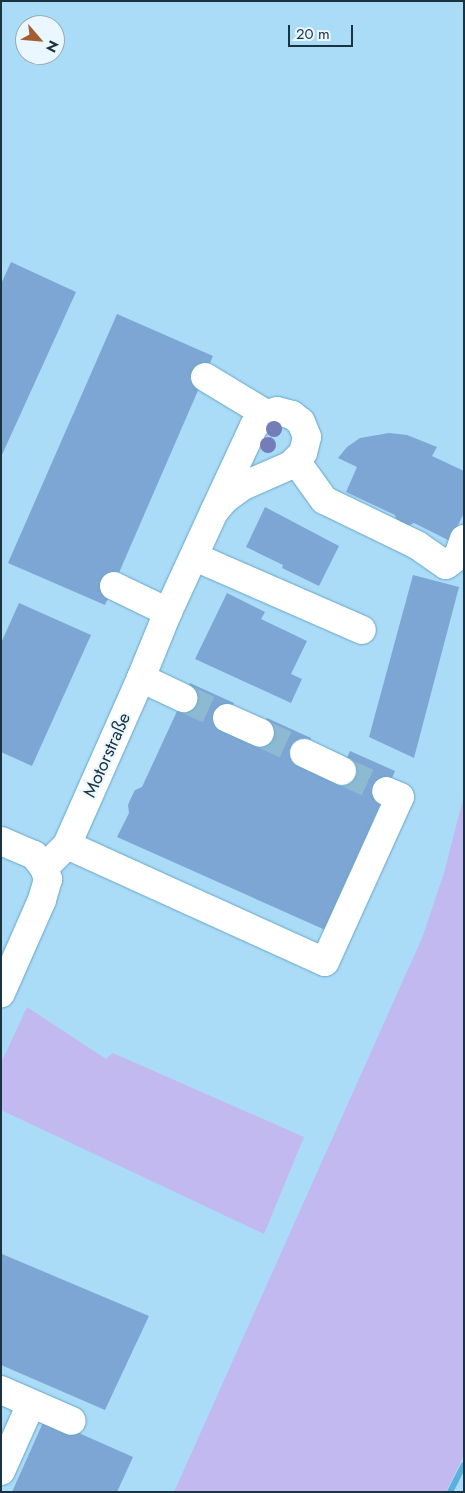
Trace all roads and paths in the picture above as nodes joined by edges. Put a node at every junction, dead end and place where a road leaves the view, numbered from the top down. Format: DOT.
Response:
graph roads {
  1 [pos="204,377"];
  2 [pos="266,414"];
  3 [pos="296,461"];
  4 [pos="214,512"];
  5 [pos="464,539"];
  6 [pos="195,557"];
  7 [pos="114,586"];
  8 [pos="168,612"];
  9 [pos="362,630"];
  10 [pos="141,678"];
  11 [pos="183,698"];
  12 [pos="227,718"];
  13 [pos="260,733"];
  14 [pos="304,753"];
  15 [pos="342,771"];
  16 [pos="386,791"];
  17 [pos="1,841"];
  18 [pos="67,845"];
  19 [pos="44,868"];
  20 [pos="1,993"];
  21 [pos="1,1390"];
  22 [pos="31,1404"];
  23 [pos="72,1422"];
  24 [pos="1,1471"];
  1 -- 2 [label="street"];
  2 -- 3 [label="street"];
  2 -- 4 [label="street, Motorstraße"];
  3 -- 4 [label="street, Motorstraße"];
  3 -- 5 [label="street"];
  4 -- 6 [label="street, Motorstraße"];
  6 -- 8 [label="street, Motorstraße"];
  6 -- 9 [label="street"];
  7 -- 8 [label="street"];
  8 -- 10 [label="street, Motorstraße"];
  10 -- 11 [label="street"];
  10 -- 18 [label="street, Motorstraße"];
  12 -- 13 [label="street"];
  14 -- 15 [label="street"];
  16 -- 18 [label="street"];
  17 -- 19 [label="street"];
  18 -- 19 [label="street, Motorstraße"];
  19 -- 20 [label="street"];
  21 -- 22 [label="street"];
  22 -- 23 [label="street"];
  22 -- 24 [label="street"];
}
